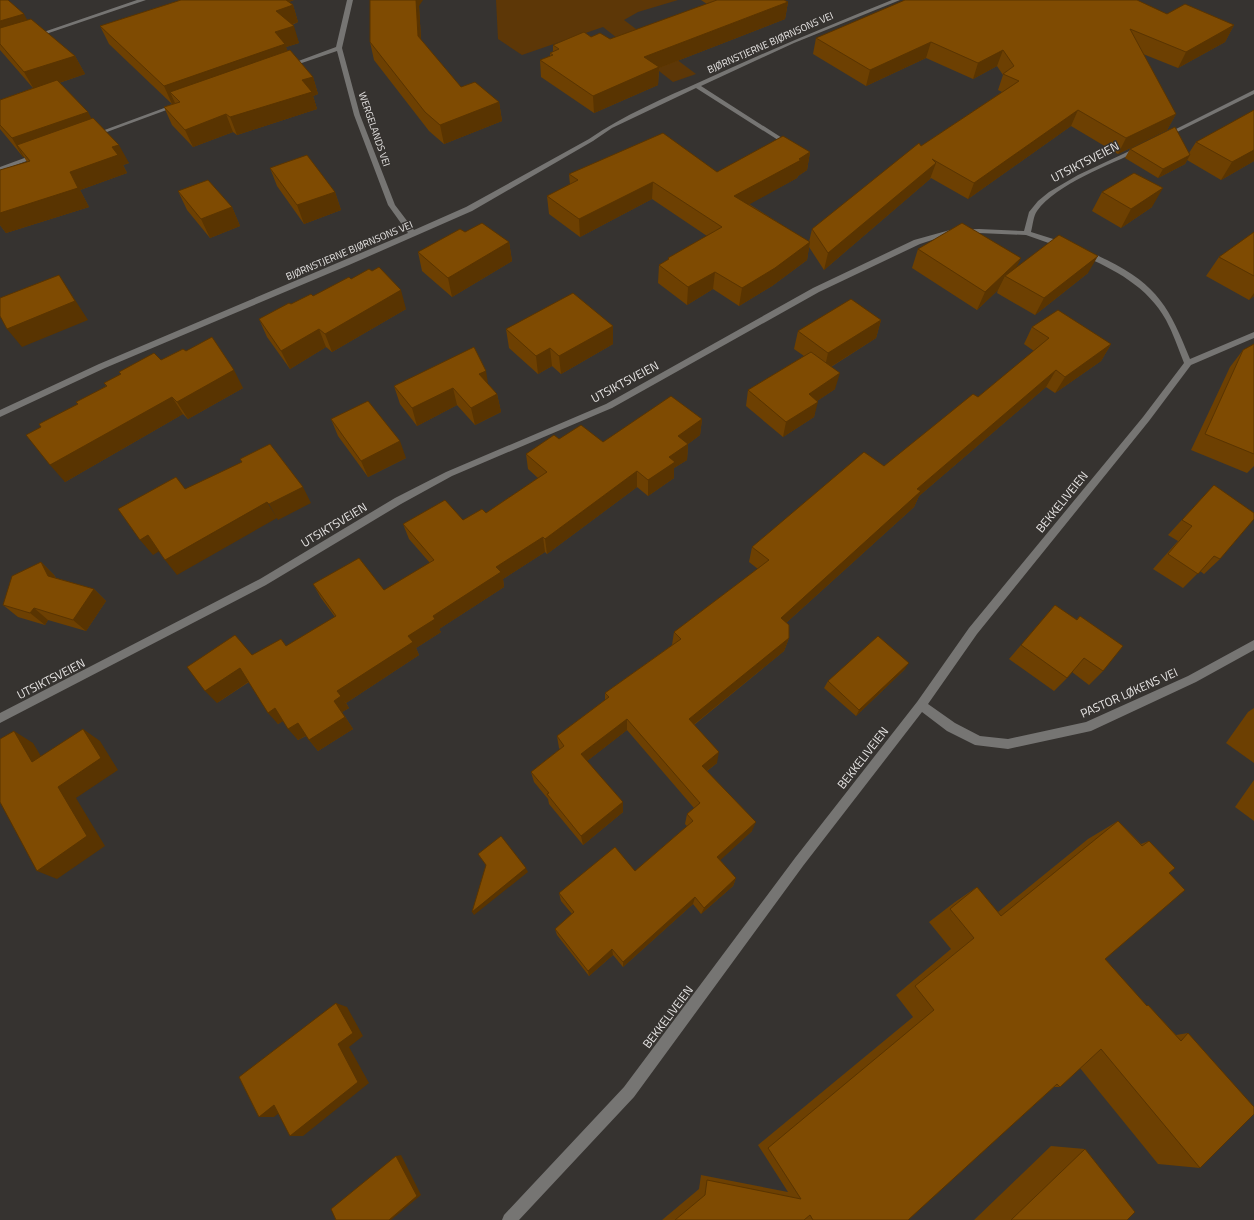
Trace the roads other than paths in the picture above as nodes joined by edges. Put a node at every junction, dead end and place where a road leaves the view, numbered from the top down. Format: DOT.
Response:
graph roads {
  1 [pos="144,0"];
  2 [pos="350,0"];
  3 [pos="897,0"];
  4 [pos="29,38"];
  5 [pos="339,48"];
  6 [pos="280,69"];
  7 [pos="696,85"];
  8 [pos="1254,92"];
  9 [pos="184,103"];
  10 [pos="88,137"];
  11 [pos="1155,141"];
  12 [pos="1148,144"];
  13 [pos="798,150"];
  14 [pos="44,153"];
  15 [pos="0,169"];
  16 [pos="1027,233"];
  17 [pos="413,234"];
  18 [pos="1254,335"];
  19 [pos="1188,363"];
  20 [pos="0,414"];
  21 [pos="1254,645"];
  22 [pos="921,705"];
  23 [pos="0,718"];
  24 [pos="509,1220"];
  1 -- 4 [label="street"];
  2 -- 5 [label="street, WERGELANDS VEI"];
  3 -- 7 [label="street, BJØRNSTJERNE BJØRNSONS VEI"];
  5 -- 6 [label="street"];
  5 -- 17 [label="street, WERGELANDS VEI"];
  7 -- 13 [label="street, BJØRNSTJERNE BJØRNSONS VEI"];
  7 -- 17 [label="street, BJØRNSTJERNE BJØRNSONS VEI"];
  8 -- 11 [label="street"];
  9 -- 10 [label="street"];
  12 -- 16 [label="street, UTSIKTSVEIEN"];
  14 -- 15 [label="street"];
  16 -- 19 [label="street"];
  16 -- 23 [label="street, UTSIKTSVEIEN"];
  17 -- 20 [label="street, BJØRNSTJERNE BJØRNSONS VEI"];
  18 -- 19 [label="street"];
  19 -- 22 [label="street, BEKKELIVEIEN"];
  21 -- 22 [label="street, PASTOR LØKENS VEI"];
  22 -- 24 [label="street, BEKKELIVEIEN"];
}
